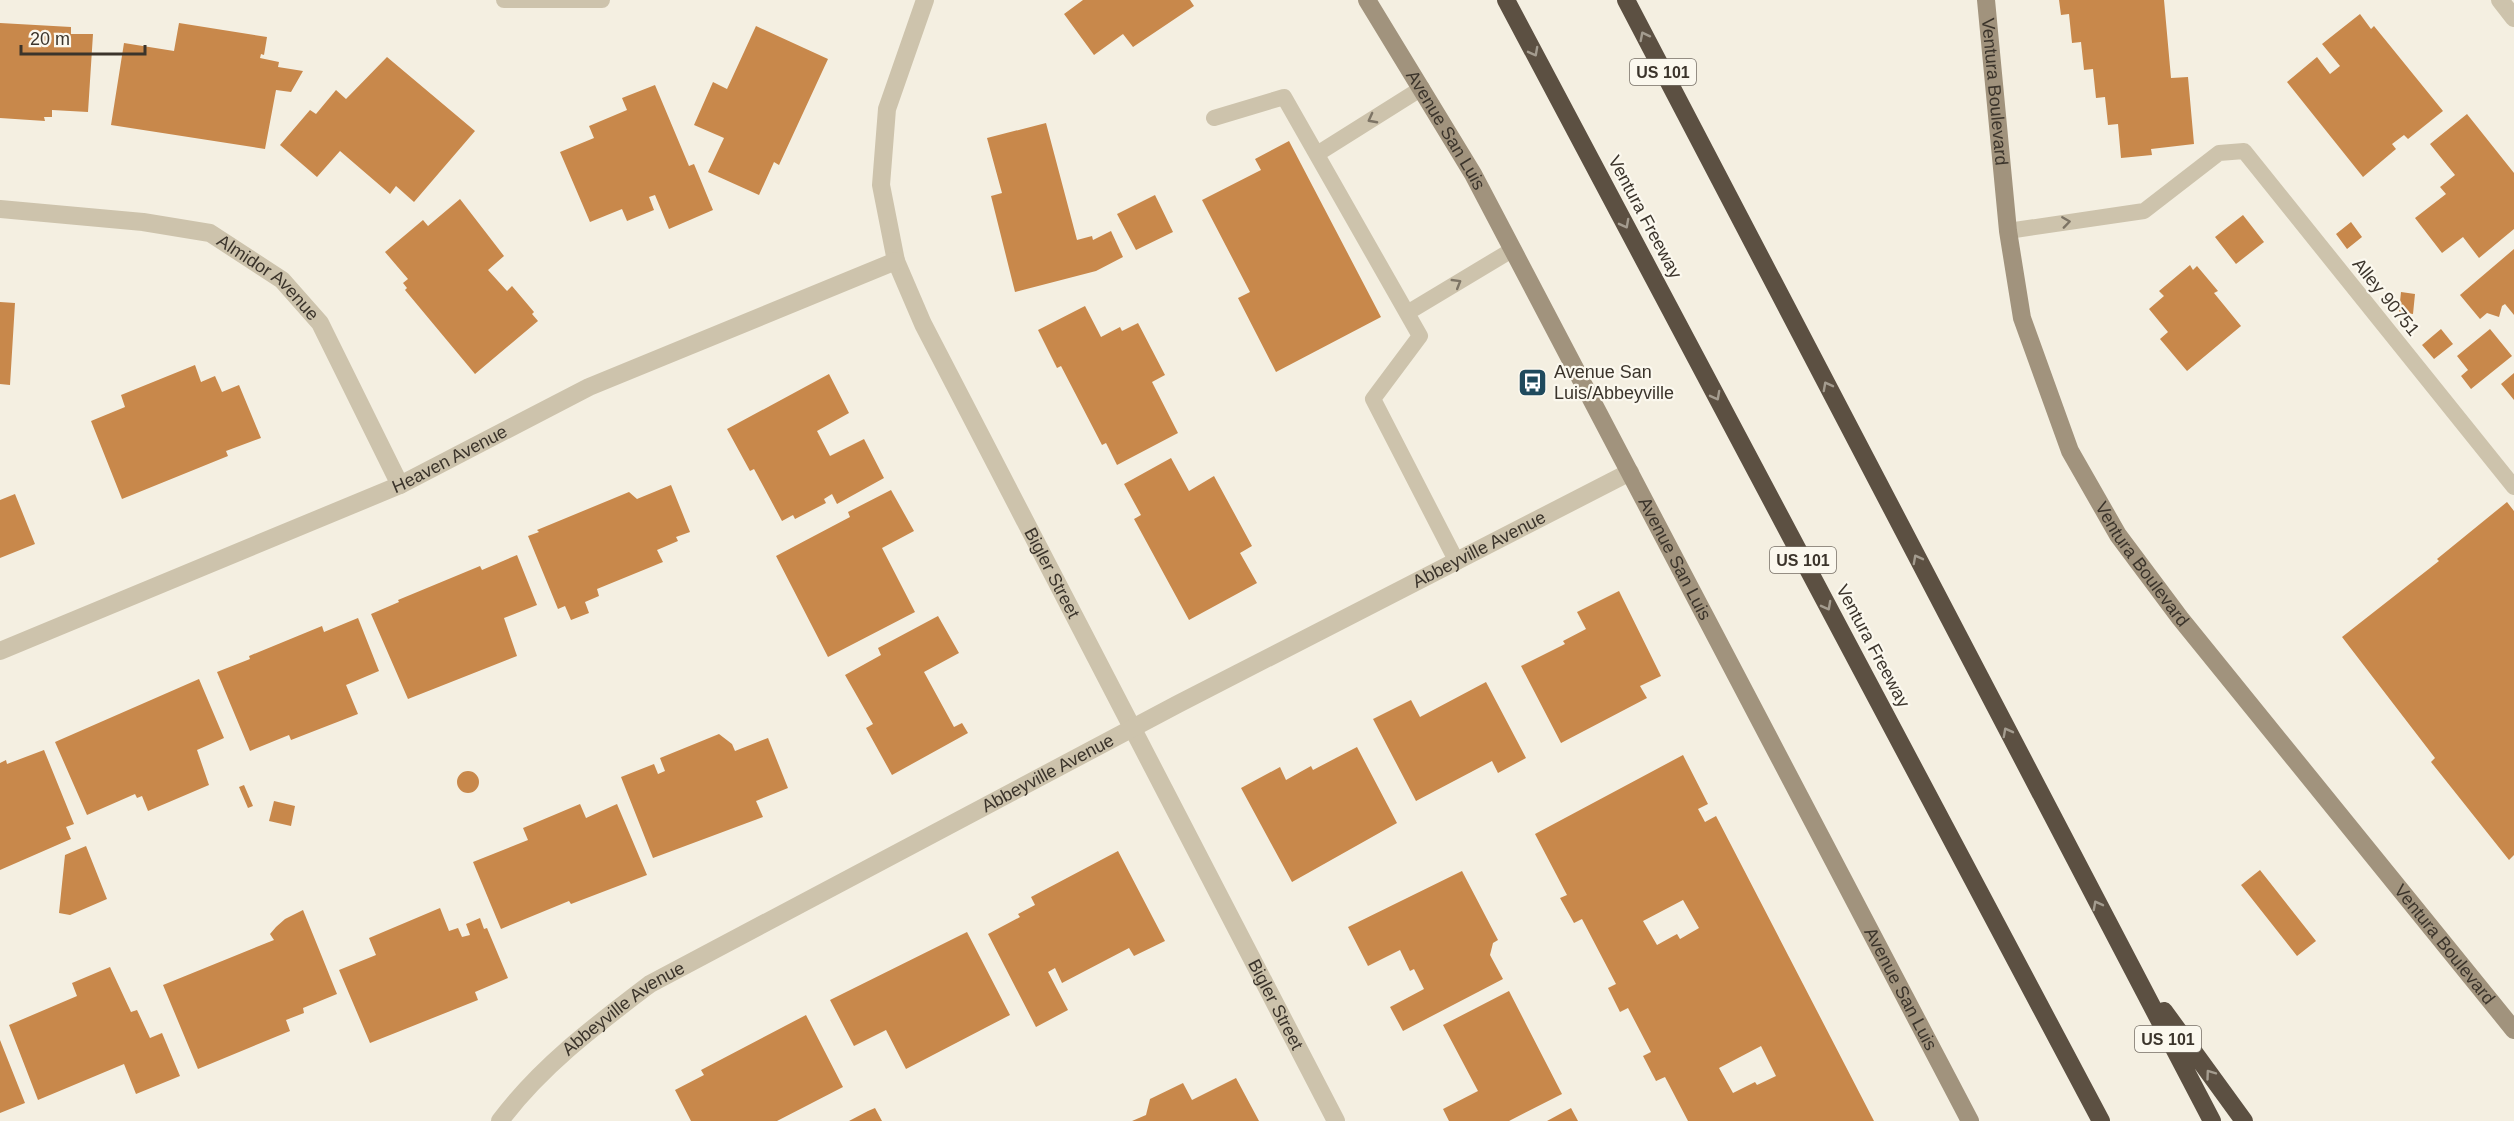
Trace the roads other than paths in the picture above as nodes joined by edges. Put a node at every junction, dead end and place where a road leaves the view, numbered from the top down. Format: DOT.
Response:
graph roads {
  1 [pos="504,0"];
  2 [pos="602,0"];
  3 [pos="925,0"];
  4 [pos="1367,0"];
  5 [pos="1506,0"];
  6 [pos="1626,0"];
  7 [pos="1986,0"];
  8 [pos="2500,0"];
  9 [pos="2514,18"];
  10 [pos="1422,88"];
  11 [pos="1214,118"];
  12 [pos="1317,154"];
  13 [pos="0,209"];
  14 [pos="2008,231"];
  15 [pos="1512,250"];
  16 [pos="896,261"];
  17 [pos="1407,313"];
  18 [pos="1630,472"];
  19 [pos="400,485"];
  20 [pos="2514,487"];
  21 [pos="1457,562"];
  22 [pos="0,651"];
  23 [pos="1134,729"];
  24 [pos="2125,957"];
  25 [pos="2514,1030"];
  26 [pos="500,1121"];
  27 [pos="1336,1121"];
  28 [pos="1971,1121"];
  29 [pos="2101,1121"];
  30 [pos="2212,1121"];
  31 [pos="2244,1121"];
  1 -- 2 [label="lane"];
  3 -- 16 [label="street, Bigler Street"];
  4 -- 10 [label="street, Avenue San Luis"];
  5 -- 29 [label="highway, Ventura Freeway / US 101, one-way"];
  24 -- 6 [label="highway, US 101, one-way"];
  7 -- 14 [label="street, Ventura Boulevard"];
  8 -- 9 [label="street"];
  10 -- 12 [label="lane, one-way"];
  10 -- 15 [label="street, Avenue San Luis"];
  11 -- 12 [label="lane"];
  12 -- 17 [label="lane"];
  13 -- 19 [label="street, Almidor Avenue"];
  14 -- 20 [label="lane, Alley 90751, one-way"];
  14 -- 25 [label="street, Ventura Boulevard"];
  17 -- 15 [label="lane, one-way"];
  15 -- 18 [label="street, Avenue San Luis"];
  16 -- 19 [label="street, Heaven Avenue"];
  16 -- 23 [label="street, Bigler Street"];
  17 -- 21 [label="lane"];
  18 -- 21 [label="street, Abbeyville Avenue"];
  18 -- 28 [label="street, Avenue San Luis"];
  19 -- 22 [label="street, Heaven Avenue"];
  21 -- 23 [label="street, Abbeyville Avenue"];
  23 -- 26 [label="street, Abbeyville Avenue"];
  23 -- 27 [label="street, Bigler Street"];
  24 -- 30 [label="highway, US 101"];
  31 -- 24 [label="highway, one-way"];
}
